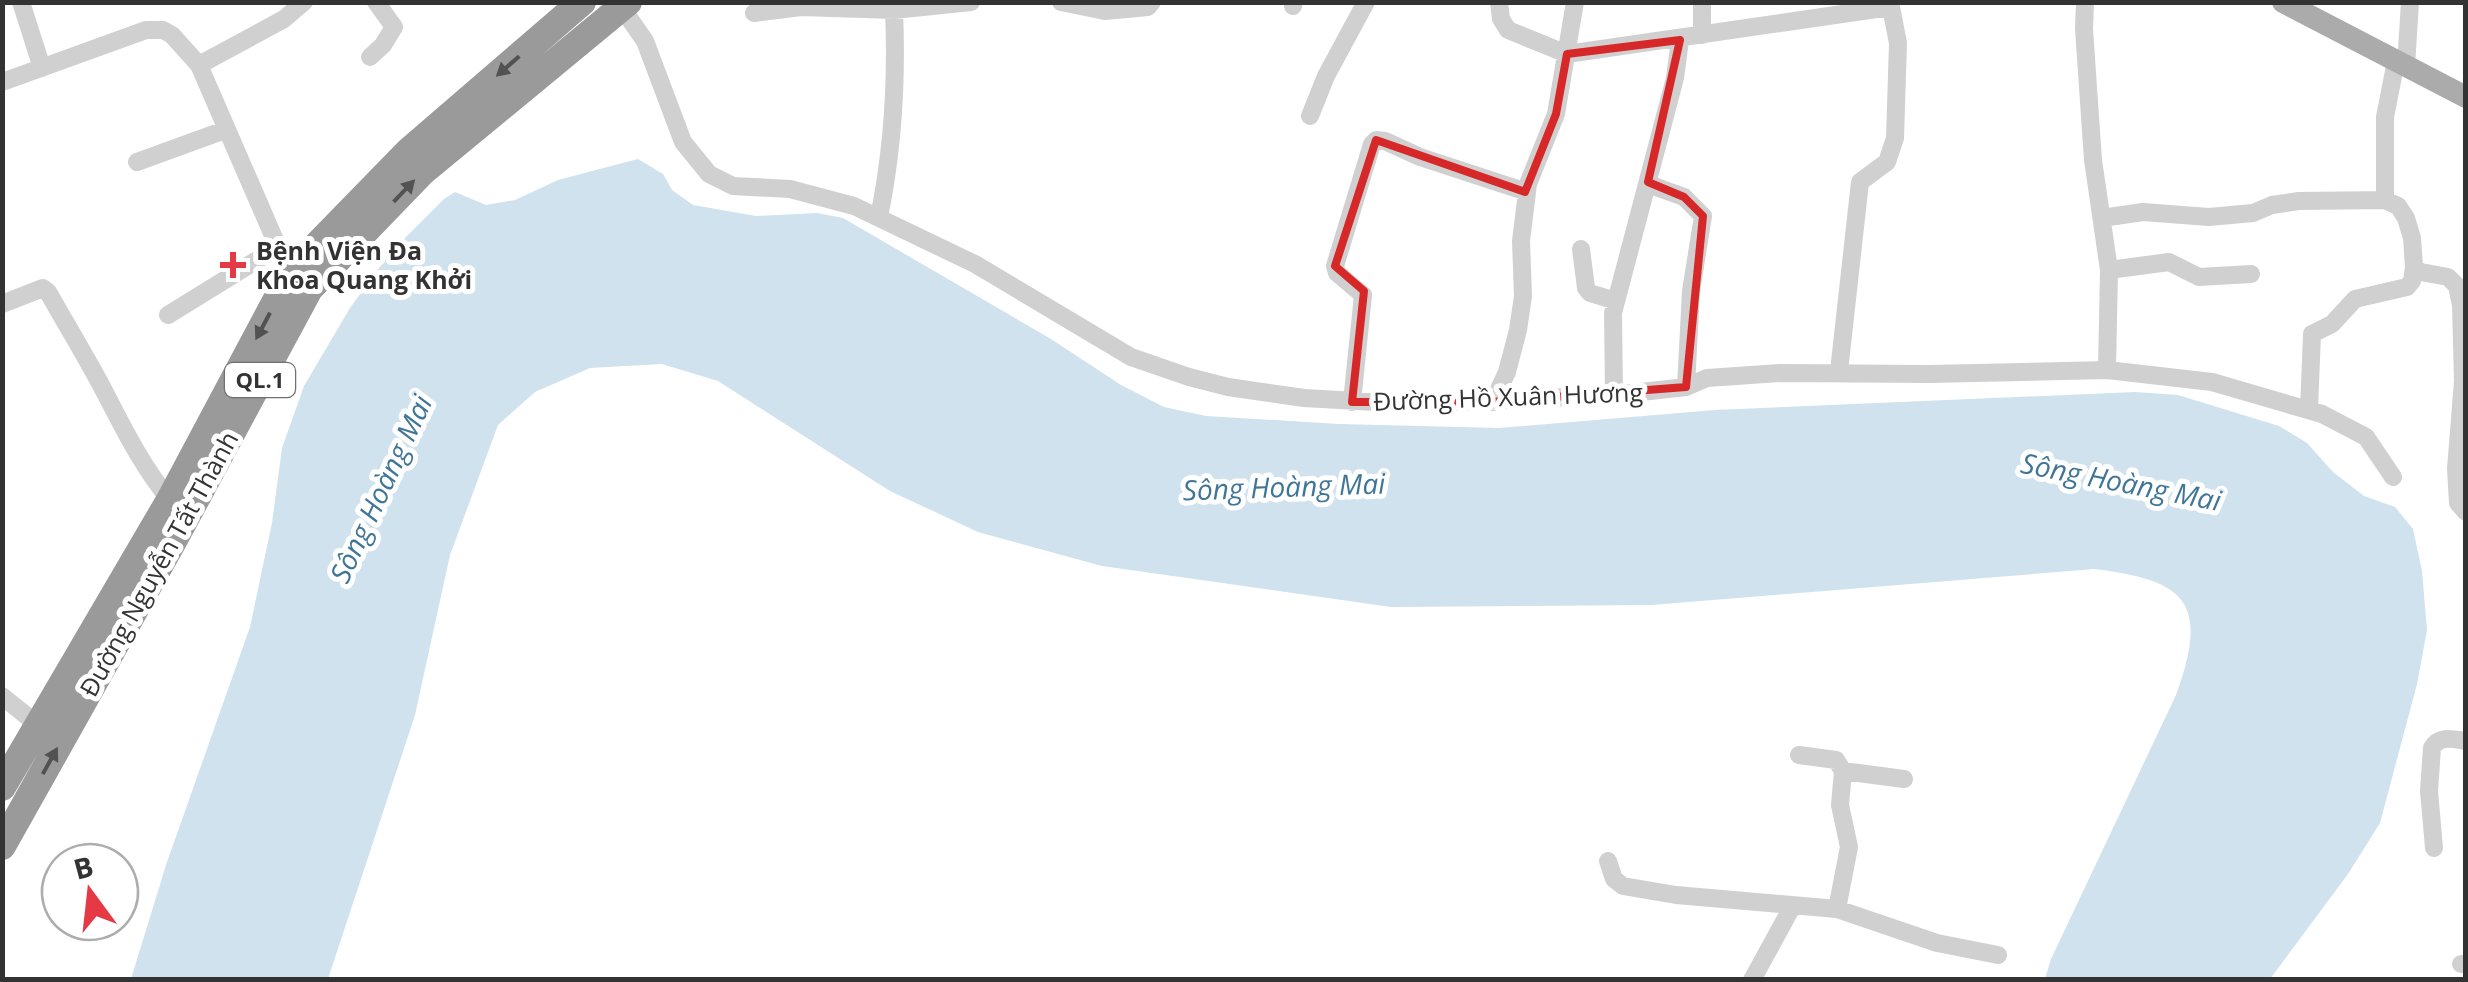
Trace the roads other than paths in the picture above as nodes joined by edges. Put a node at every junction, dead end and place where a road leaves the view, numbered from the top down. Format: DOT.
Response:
graph roads {
  1 [pos="22,2"];
  2 [pos="304,2"];
  3 [pos="376,2"];
  4 [pos="582,2"];
  5 [pos="970,2"];
  6 [pos="1061,2"];
  7 [pos="1152,2"];
  8 [pos="1366,2"];
  9 [pos="1499,2"];
  10 [pos="1575,2"];
  11 [pos="1702,2"];
  12 [pos="2085,2"];
  13 [pos="2283,2"];
  14 [pos="2410,2"];
  15 [pos="938,4"];
  16 [pos="625,5"];
  17 [pos="1890,5"];
  18 [pos="894,10"];
  19 [pos="754,13"];
  20 [pos="1702,35"];
  21 [pos="1680,40"];
  22 [pos="1568,54"];
  23 [pos="370,57"];
  24 [pos="2401,64"];
  25 [pos="199,65"];
  26 [pos="42,68"];
  27 [pos="2,82"];
  28 [pos="2466,97"];
  29 [pos="1310,116"];
  30 [pos="225,130"];
  31 [pos="138,162"];
  32 [pos="1648,184"];
  33 [pos="1527,192"];
  34 [pos="2386,200"];
  35 [pos="879,217"];
  36 [pos="2102,218"];
  37 [pos="1581,249"];
  38 [pos="2414,267"];
  39 [pos="293,269"];
  40 [pos="2109,270"];
  41 [pos="2251,274"];
  42 [pos="1616,301"];
  43 [pos="2,304"];
  44 [pos="168,315"];
  45 [pos="2107,370"];
  46 [pos="1839,372"];
  47 [pos="1686,387"];
  48 [pos="1614,395"];
  49 [pos="1352,402"];
  50 [pos="1493,402"];
  51 [pos="2309,410"];
  52 [pos="2393,477"];
  53 [pos="170,500"];
  54 [pos="2466,512"];
  55 [pos="2,696"];
  56 [pos="38,725"];
  57 [pos="2466,741"];
  58 [pos="1799,755"];
  59 [pos="1843,771"];
  60 [pos="1904,780"];
  61 [pos="2,786"];
  62 [pos="2,846"];
  63 [pos="2434,848"];
  64 [pos="1608,861"];
  65 [pos="1792,907"];
  66 [pos="1838,909"];
  67 [pos="1998,955"];
  68 [pos="1752,980"];
  1 -- 26 [label="street"];
  2 -- 25 [label="street"];
  3 -- 23 [label="street"];
  4 -- 39 [label="highway, Đường Nguyễn Tất Thành / QL.1, one-way"];
  5 -- 15 [label="street"];
  6 -- 7 [label="street"];
  8 -- 29 [label="street"];
  9 -- 22 [label="street"];
  10 -- 22 [label="street"];
  11 -- 20 [label="street"];
  12 -- 36 [label="street"];
  13 -- 24 [label="main road"];
  14 -- 24 [label="street"];
  15 -- 18 [label="street"];
  16 -- 35 [label="street, Đường Hồ Xuân Hương"];
  39 -- 16 [label="highway, Đường Nguyễn Tất Thành / QL.1, one-way"];
  17 -- 20 [label="street"];
  17 -- 46 [label="street"];
  18 -- 19 [label="street"];
  18 -- 35 [label="street"];
  20 -- 21 [label="street"];
  21 -- 22 [label="street"];
  21 -- 32 [label="street"];
  22 -- 33 [label="street"];
  24 -- 28 [label="main road"];
  24 -- 34 [label="street"];
  25 -- 26 [label="street"];
  25 -- 30 [label="street"];
  26 -- 27 [label="street"];
  30 -- 31 [label="street"];
  30 -- 39 [label="street"];
  32 -- 42 [label="street"];
  32 -- 47 [label="street"];
  33 -- 49 [label="street"];
  33 -- 50 [label="street"];
  34 -- 36 [label="street"];
  34 -- 38 [label="street"];
  35 -- 49 [label="street, Đường Hồ Xuân Hương"];
  36 -- 40 [label="street"];
  37 -- 42 [label="street"];
  38 -- 51 [label="street"];
  38 -- 54 [label="street"];
  39 -- 44 [label="street"];
  39 -- 53 [label="highway, Đường Nguyễn Tất Thành / QL.1, one-way"];
  62 -- 39 [label="highway, Đường Nguyễn Tất Thành / QL.1, one-way"];
  40 -- 41 [label="street"];
  40 -- 45 [label="street"];
  42 -- 48 [label="street"];
  43 -- 53 [label="street"];
  45 -- 46 [label="street, Đường Hồ Xuân Hương"];
  45 -- 51 [label="street, Đường Hồ Xuân Hương"];
  46 -- 47 [label="street, Đường Hồ Xuân Hương"];
  47 -- 48 [label="street, Đường Hồ Xuân Hương"];
  48 -- 50 [label="street, Đường Hồ Xuân Hương"];
  49 -- 50 [label="street, Đường Hồ Xuân Hương"];
  51 -- 52 [label="street, Đường Hồ Xuân Hương"];
  53 -- 56 [label="highway, Đường Nguyễn Tất Thành / QL.1"];
  55 -- 56 [label="street"];
  56 -- 61 [label="highway, Đường Nguyễn Tất Thành / QL.1"];
  57 -- 63 [label="street"];
  58 -- 59 [label="street"];
  59 -- 60 [label="street"];
  59 -- 66 [label="street"];
  64 -- 65 [label="street"];
  65 -- 66 [label="street"];
  65 -- 68 [label="street"];
  66 -- 67 [label="street"];
}
